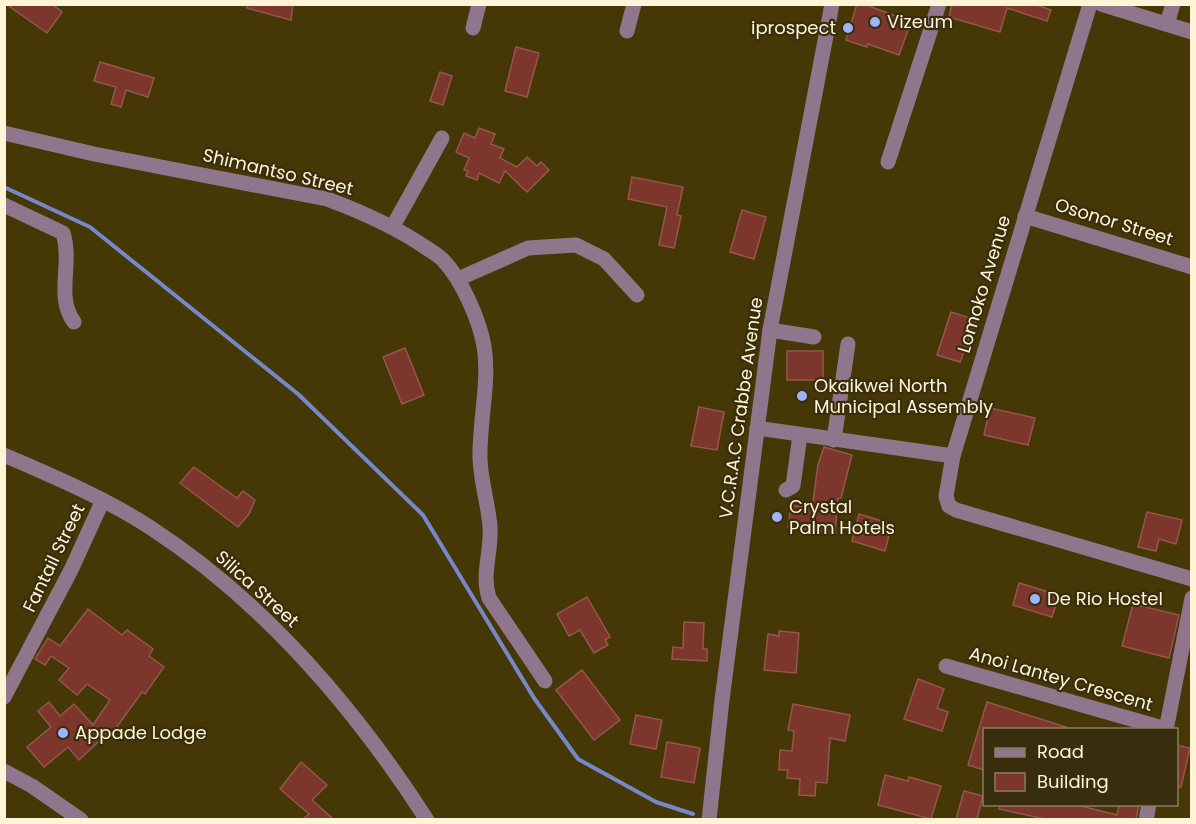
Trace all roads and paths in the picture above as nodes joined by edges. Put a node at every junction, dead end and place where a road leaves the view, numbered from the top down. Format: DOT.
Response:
graph roads {
  1 [pos="478,4"];
  2 [pos="634,4"];
  3 [pos="832,4"];
  4 [pos="939,4"];
  5 [pos="1090,4"];
  6 [pos="1101,4"];
  7 [pos="1173,4"];
  8 [pos="1167,24"];
  9 [pos="473,28"];
  10 [pos="627,31"];
  11 [pos="1191,32"];
  12 [pos="4,133"];
  13 [pos="442,138"];
  14 [pos="888,162"];
  15 [pos="4,205"];
  16 [pos="1025,216"];
  17 [pos="393,226"];
  18 [pos="1191,267"];
  19 [pos="458,279"];
  20 [pos="637,296"];
  21 [pos="74,322"];
  22 [pos="770,330"];
  23 [pos="814,337"];
  24 [pos="848,344"];
  25 [pos="757,428"];
  26 [pos="800,435"];
  27 [pos="834,440"];
  28 [pos="4,455"];
  29 [pos="953,456"];
  30 [pos="786,490"];
  31 [pos="103,500"];
  32 [pos="1191,579"];
  33 [pos="1191,598"];
  34 [pos="946,666"];
  35 [pos="545,681"];
  36 [pos="4,697"];
  37 [pos="1163,728"];
  38 [pos="1166,728"];
  39 [pos="4,771"];
  40 [pos="81,819"];
  41 [pos="427,819"];
  42 [pos="709,819"];
  1 -- 9 [label="street"];
  2 -- 10 [label="street"];
  3 -- 22 [label="street, V.C.R.A.C Crabbe Avenue"];
  4 -- 14 [label="street"];
  5 -- 16 [label="street, Lomoko Avenue"];
  6 -- 8 [label="street"];
  7 -- 8 [label="street"];
  8 -- 11 [label="street"];
  12 -- 17 [label="street, Shimantso Street"];
  13 -- 17 [label="street"];
  15 -- 21 [label="street"];
  16 -- 18 [label="street, Osonor Street"];
  16 -- 29 [label="street, Lomoko Avenue"];
  17 -- 19 [label="street, Shimantso Street"];
  19 -- 20 [label="street"];
  19 -- 35 [label="street, Shimantso Street"];
  22 -- 23 [label="street"];
  22 -- 25 [label="street, V.C.R.A.C Crabbe Avenue"];
  24 -- 27 [label="street"];
  25 -- 26 [label="street"];
  25 -- 42 [label="street, V.C.R.A.C Crabbe Avenue"];
  26 -- 27 [label="street"];
  26 -- 30 [label="street"];
  27 -- 29 [label="street"];
  28 -- 31 [label="street, Silica Street"];
  29 -- 32 [label="street, Lomoko Avenue"];
  31 -- 36 [label="street, Fantail Street"];
  31 -- 41 [label="street, Silica Street"];
  33 -- 38 [label="street"];
  34 -- 37 [label="street, Anoi Lantey Crescent"];
  39 -- 40 [label="street"];
}
